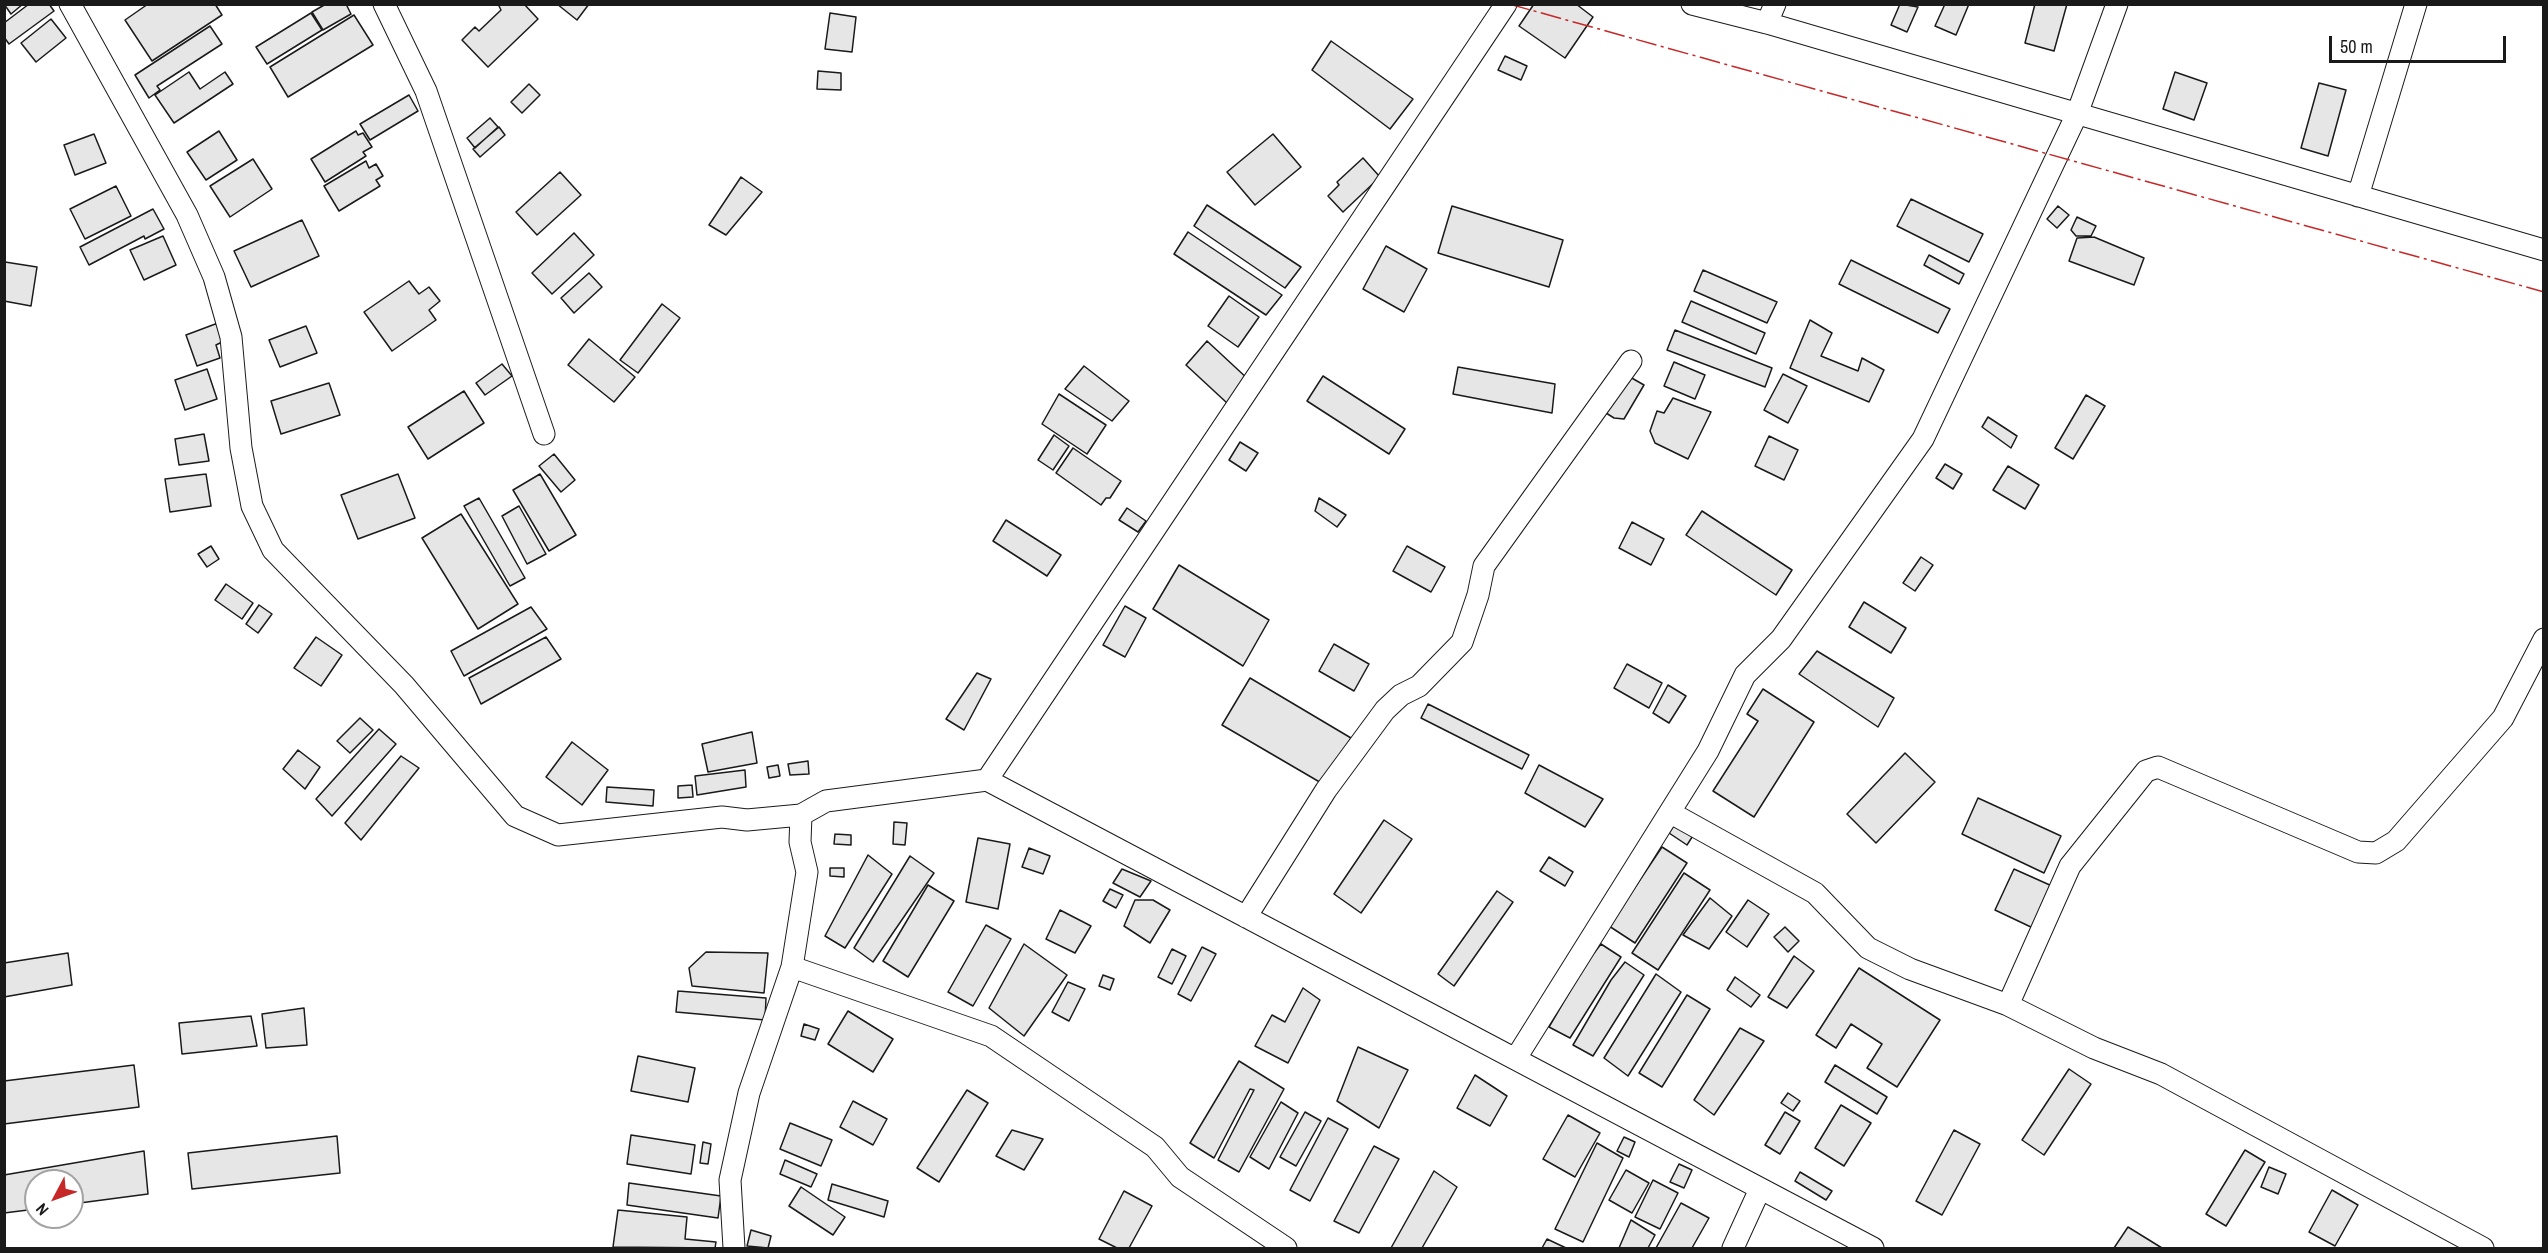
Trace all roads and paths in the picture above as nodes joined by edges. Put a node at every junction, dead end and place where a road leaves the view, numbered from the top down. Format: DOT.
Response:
graph roads {
  1 [pos="70,4"];
  2 [pos="384,4"];
  3 [pos="1506,4"];
  4 [pos="1692,4"];
  5 [pos="2117,4"];
  6 [pos="2416,4"];
  7 [pos="1771,14"];
  8 [pos="2077,114"];
  9 [pos="2358,196"];
  10 [pos="2544,250"];
  11 [pos="1631,361"];
  12 [pos="544,434"];
  13 [pos="2544,639"];
  14 [pos="987,780"];
  15 [pos="1671,813"];
  16 [pos="801,815"];
  17 [pos="1246,917"];
  18 [pos="792,967"];
  19 [pos="2008,1005"];
  20 [pos="1516,1059"];
  21 [pos="1761,1189"];
  22 [pos="734,1248"];
  23 [pos="1286,1248"];
  24 [pos="1733,1248"];
  25 [pos="1873,1248"];
  26 [pos="2483,1248"];
  1 -- 16 [label="street"];
  2 -- 12 [label="street"];
  3 -- 14 [label="street"];
  4 -- 7 [label="street"];
  5 -- 8 [label="street"];
  6 -- 9 [label="street"];
  7 -- 8 [label="street"];
  8 -- 9 [label="street"];
  8 -- 15 [label="street"];
  9 -- 10 [label="street"];
  11 -- 17 [label="street"];
  13 -- 19 [label="street"];
  14 -- 16 [label="street"];
  14 -- 17 [label="street"];
  15 -- 19 [label="street"];
  15 -- 20 [label="street"];
  16 -- 18 [label="street"];
  17 -- 20 [label="street"];
  18 -- 22 [label="street"];
  18 -- 23 [label="street"];
  19 -- 26 [label="street"];
  20 -- 21 [label="street"];
  21 -- 24 [label="street"];
  21 -- 25 [label="street"];
}
